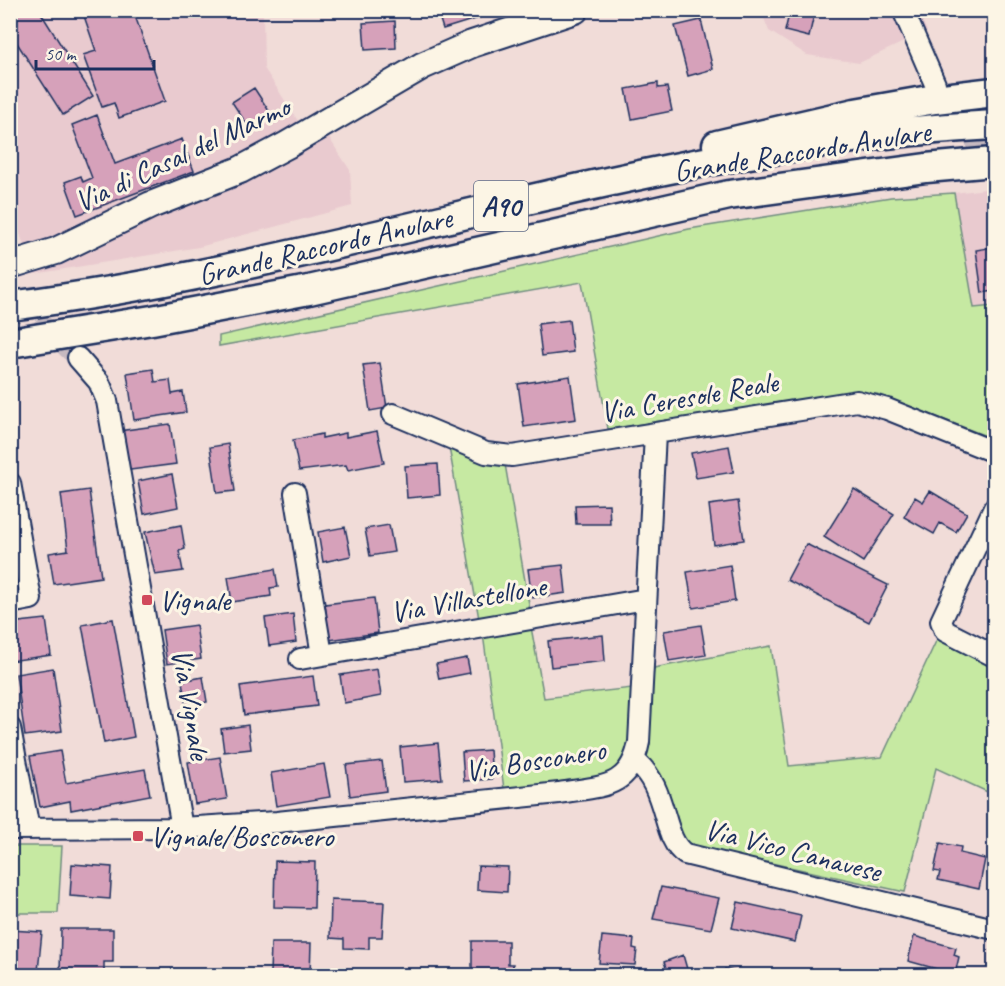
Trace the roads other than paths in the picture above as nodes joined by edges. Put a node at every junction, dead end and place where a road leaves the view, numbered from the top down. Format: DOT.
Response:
graph roads {
  1 [pos="575,10"];
  2 [pos="903,10"];
  3 [pos="935,84"];
  4 [pos="994,92"];
  5 [pos="994,125"];
  6 [pos="994,162"];
  7 [pos="631,177"];
  8 [pos="10,265"];
  9 [pos="10,306"];
  10 [pos="10,343"];
  11 [pos="78,358"];
  12 [pos="393,414"];
  13 [pos="655,434"];
  14 [pos="994,452"];
  15 [pos="10,483"];
  16 [pos="295,493"];
  17 [pos="994,508"];
  18 [pos="646,599"];
  19 [pos="10,603"];
  20 [pos="322,655"];
  21 [pos="994,656"];
  22 [pos="300,659"];
  23 [pos="10,728"];
  24 [pos="634,760"];
  25 [pos="182,828"];
  26 [pos="20,829"];
  27 [pos="994,930"];
  1 -- 8 [label="main road, Via di Casal del Marmo"];
  2 -- 3 [label="street"];
  4 -- 7 [label="highway"];
  5 -- 7 [label="highway, Grande Raccordo Anulare / A90"];
  6 -- 10 [label="highway, Grande Raccordo Anulare / A90"];
  7 -- 9 [label="highway, Grande Raccordo Anulare / A90"];
  11 -- 25 [label="street, Via Vignale"];
  12 -- 13 [label="street, Via Ceresole Reale"];
  13 -- 14 [label="street, Via Ceresole Reale"];
  13 -- 18 [label="street, Via Bosconero"];
  15 -- 19 [label="street"];
  16 -- 20 [label="street"];
  17 -- 21 [label="street"];
  18 -- 20 [label="street, Via Villastellone"];
  18 -- 24 [label="street, Via Bosconero"];
  20 -- 22 [label="street, Via Villastellone"];
  23 -- 26 [label="street"];
  24 -- 25 [label="street, Via Bosconero"];
  24 -- 27 [label="street, Via Vico Canavese"];
  25 -- 26 [label="street"];
}
